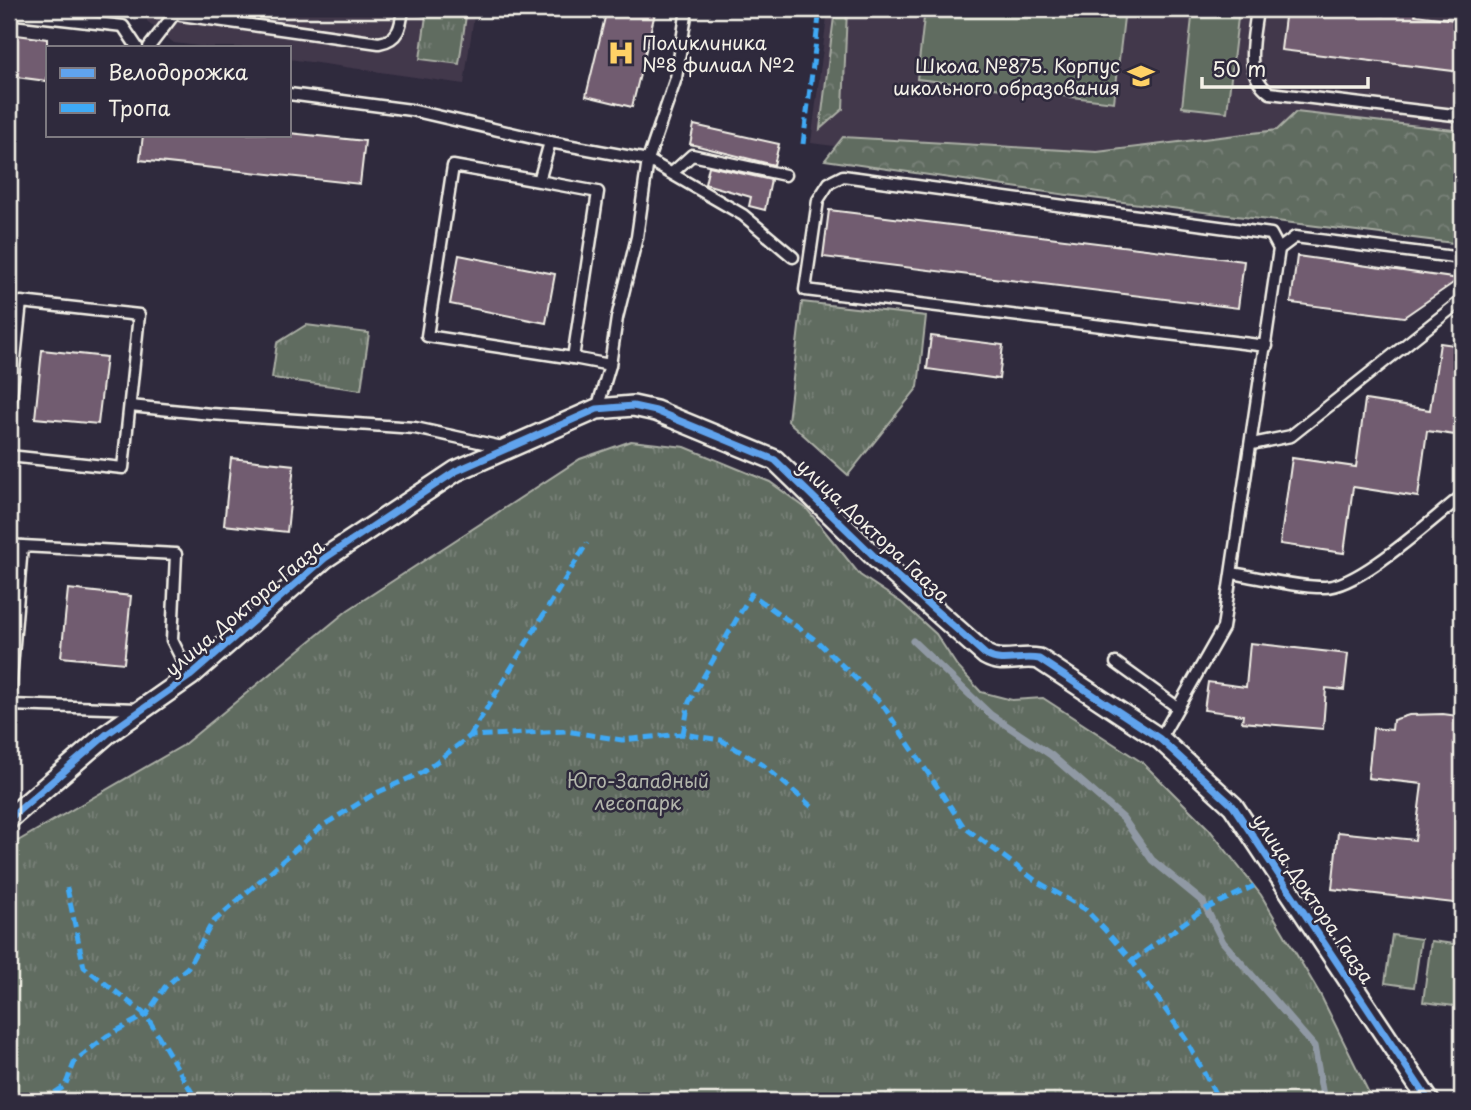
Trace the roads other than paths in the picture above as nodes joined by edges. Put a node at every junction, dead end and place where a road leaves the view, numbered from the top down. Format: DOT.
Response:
graph roads {
  1 [pos="403,9"];
  2 [pos="687,9"];
  3 [pos="1257,9"];
  4 [pos="173,11"];
  5 [pos="9,13"];
  6 [pos="136,46"];
  7 [pos="150,46"];
  8 [pos="290,94"];
  9 [pos="1462,116"];
  10 [pos="550,142"];
  11 [pos="648,160"];
  12 [pos="672,173"];
  13 [pos="785,175"];
  14 [pos="539,181"];
  15 [pos="1279,249"];
  16 [pos="793,257"];
  17 [pos="1462,258"];
  18 [pos="1462,300"];
  19 [pos="1267,346"];
  20 [pos="573,358"];
  21 [pos="610,365"];
  22 [pos="130,406"];
  23 [pos="597,409"];
  24 [pos="9,416"];
  25 [pos="1252,444"];
  26 [pos="506,448"];
  27 [pos="9,456"];
  28 [pos="1462,496"];
  29 [pos="9,544"];
  30 [pos="22,546"];
  31 [pos="1232,573"];
  32 [pos="1116,663"];
  33 [pos="190,676"];
  34 [pos="9,705"];
  35 [pos="1177,707"];
  36 [pos="143,709"];
  37 [pos="9,721"];
  38 [pos="1160,739"];
  39 [pos="9,819"];
  40 [pos="1429,1101"];
  1 -- 4 [label="lane"];
  2 -- 11 [label="lane"];
  3 -- 9 [label="lane"];
  4 -- 7 [label="lane"];
  5 -- 6 [label="lane"];
  8 -- 10 [label="lane"];
  10 -- 11 [label="lane"];
  10 -- 14 [label="lane"];
  11 -- 12 [label="lane"];
  11 -- 21 [label="lane"];
  12 -- 13 [label="lane"];
  12 -- 16 [label="lane"];
  14 -- 20 [label="lane"];
  14 -- 20 [label="lane"];
  15 -- 17 [label="lane"];
  15 -- 19 [label="lane"];
  15 -- 19 [label="lane"];
  18 -- 25 [label="lane"];
  19 -- 25 [label="lane"];
  20 -- 21 [label="lane"];
  21 -- 23 [label="lane"];
  22 -- 24 [label="lane"];
  22 -- 26 [label="lane"];
  22 -- 27 [label="lane"];
  23 -- 26 [label="street, улица Доктора Гааза"];
  23 -- 38 [label="street, улица Доктора Гааза"];
  25 -- 31 [label="lane"];
  26 -- 33 [label="street, улица Доктора Гааза"];
  28 -- 31 [label="lane"];
  29 -- 30 [label="lane"];
  30 -- 33 [label="lane"];
  30 -- 34 [label="lane"];
  31 -- 35 [label="lane"];
  32 -- 35 [label="lane"];
  33 -- 36 [label="street, улица Доктора Гааза"];
  34 -- 36 [label="lane"];
  34 -- 37 [label="lane"];
  35 -- 38 [label="lane"];
  36 -- 39 [label="street, улица Доктора Гааза"];
  38 -- 40 [label="street, улица Доктора Гааза"];
}
